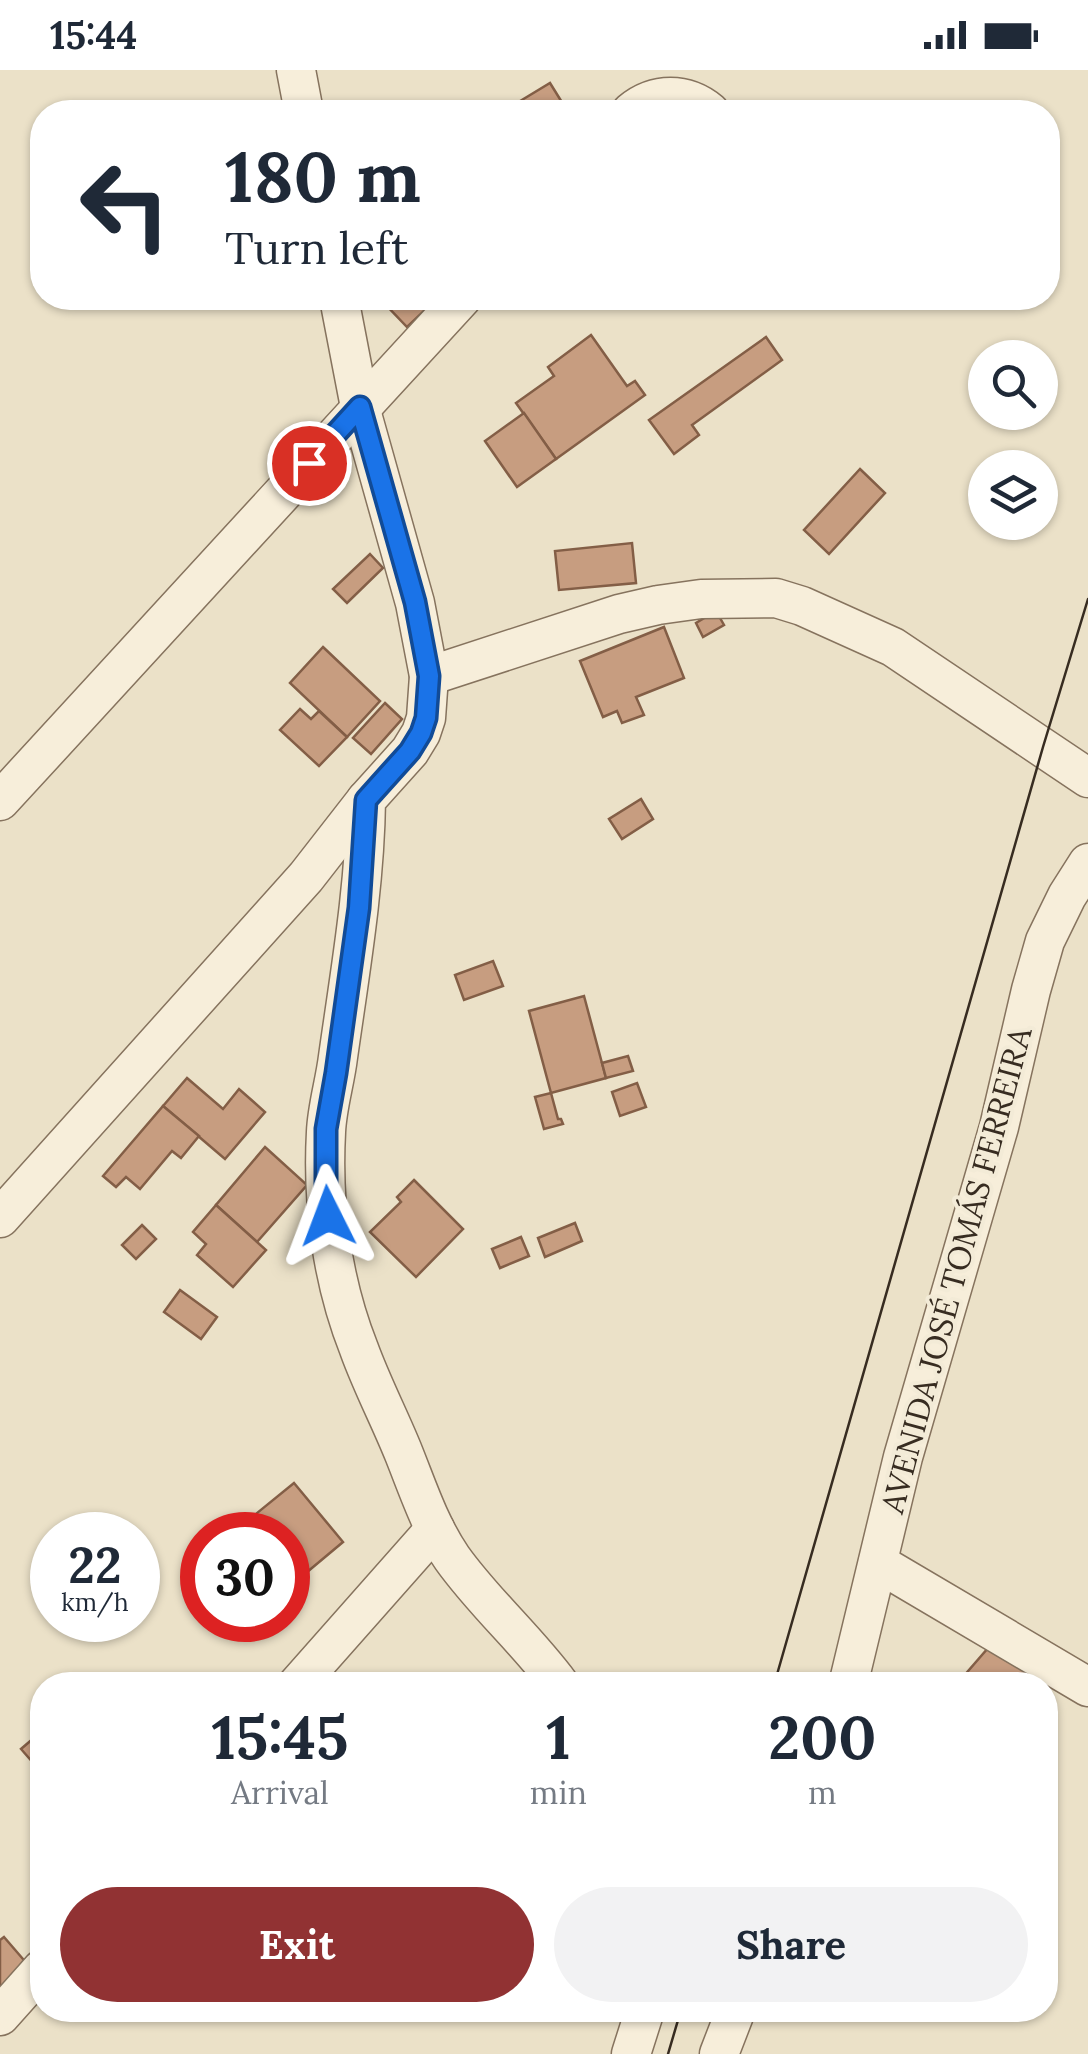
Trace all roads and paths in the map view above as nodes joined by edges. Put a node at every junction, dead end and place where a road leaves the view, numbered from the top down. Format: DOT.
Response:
graph roads {
  1 [pos="296,70"];
  2 [pos="302,100"];
  3 [pos="651,100"];
  4 [pos="689,100"];
  5 [pos="341,310"];
  6 [pos="451,310"];
  7 [pos="360,407"];
  8 [pos="429,676"];
  9 [pos="1088,778"];
  10 [pos="366,800"];
  11 [pos="0,801"];
  12 [pos="1088,863"];
  13 [pos="0,1218"];
  14 [pos="435,1529"];
  15 [pos="878,1563"];
  16 [pos="309,1672"];
  17 [pos="549,1672"];
  18 [pos="851,1672"];
  19 [pos="1088,1687"];
  20 [pos="30,1982"];
  21 [pos="0,2016"];
  22 [pos="641,2022"];
  23 [pos="731,2022"];
  24 [pos="631,2054"];
  25 [pos="719,2054"];
  1 -- 2 [label="street"];
  3 -- 4 [label="street"];
  5 -- 7 [label="street"];
  6 -- 7 [label="street"];
  7 -- 8 [label="street"];
  7 -- 11 [label="street"];
  8 -- 9 [label="street"];
  8 -- 10 [label="street"];
  10 -- 13 [label="street"];
  10 -- 14 [label="street"];
  12 -- 15 [label="street, AVENIDA JOSÉ TOMÁS FERREIRA"];
  14 -- 16 [label="street"];
  14 -- 17 [label="street"];
  15 -- 18 [label="street, AVENIDA JOSÉ TOMÁS FERREIRA"];
  15 -- 19 [label="street"];
  20 -- 21 [label="street"];
  22 -- 24 [label="street"];
  23 -- 25 [label="street"];
}
